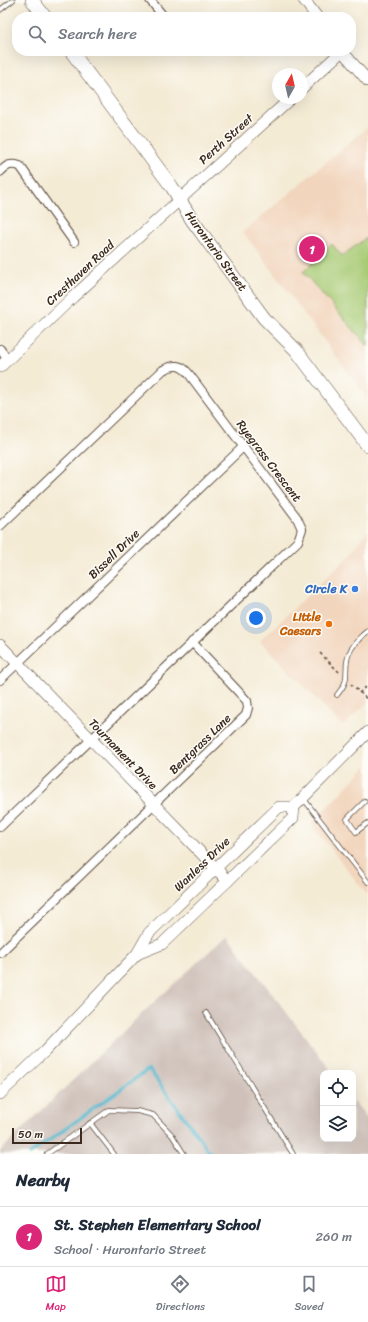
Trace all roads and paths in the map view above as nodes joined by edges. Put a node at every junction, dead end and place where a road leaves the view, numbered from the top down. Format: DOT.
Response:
graph roads {
  1 [pos="13,0"];
  2 [pos="32,0"];
  3 [pos="150,0"];
  4 [pos="304,0"];
  5 [pos="0,10"];
  6 [pos="41,12"];
  7 [pos="160,12"];
  8 [pos="313,12"];
  9 [pos="75,56"];
  10 [pos="337,56"];
  11 [pos="346,56"];
  12 [pos="368,81"];
  13 [pos="308,82"];
  14 [pos="284,104"];
  15 [pos="0,172"];
  16 [pos="180,200"];
  17 [pos="74,242"];
  18 [pos="0,349"];
  19 [pos="4,363"];
  20 [pos="244,446"];
  21 [pos="368,446"];
  22 [pos="0,526"];
  23 [pos="368,631"];
  24 [pos="192,642"];
  25 [pos="0,645"];
  26 [pos="17,663"];
  27 [pos="0,680"];
  28 [pos="368,685"];
  29 [pos="359,693"];
  30 [pos="337,695"];
  31 [pos="368,732"];
  32 [pos="91,740"];
  33 [pos="303,798"];
  34 [pos="365,801"];
  35 [pos="153,805"];
  36 [pos="294,807"];
  37 [pos="368,823"];
  38 [pos="0,827"];
  39 [pos="215,869"];
  40 [pos="228,881"];
  41 [pos="368,882"];
  42 [pos="0,953"];
  43 [pos="137,954"];
  44 [pos="206,1013"];
  45 [pos="0,1094"];
  46 [pos="90,1123"];
  47 [pos="47,1154"];
  48 [pos="114,1154"];
  49 [pos="184,1154"];
  50 [pos="293,1154"];
  1 -- 5 [label="lane"];
  2 -- 6 [label="main road"];
  3 -- 7 [label="street"];
  4 -- 8 [label="street"];
  9 -- 16 [label="main road, Hurontario Street"];
  10 -- 13 [label="street"];
  11 -- 12 [label="street"];
  14 -- 16 [label="street, Perth Street"];
  15 -- 17 [label="street"];
  16 -- 19 [label="street, Cresthaven Road"];
  16 -- 21 [label="main road, Hurontario Street"];
  18 -- 19 [label="street"];
  20 -- 22 [label="street, Ryegrass Crescent"];
  20 -- 24 [label="street, Ryegrass Crescent"];
  20 -- 26 [label="street, Bissell Drive"];
  23 -- 30 [label="lane"];
  24 -- 32 [label="street, Ryegrass Crescent"];
  24 -- 35 [label="street, Bentgrass Lane"];
  25 -- 26 [label="street, Tournament Drive"];
  26 -- 27 [label="street, Bissell Drive"];
  26 -- 32 [label="street, Tournament Drive"];
  28 -- 29 [label="path"];
  31 -- 33 [label="street, Wanless Drive"];
  32 -- 35 [label="street, Tournament Drive"];
  32 -- 38 [label="street, Ryegrass Crescent"];
  33 -- 36 [label="street, Wanless Drive"];
  33 -- 41 [label="lane"];
  34 -- 37 [label="lane"];
  35 -- 39 [label="street, Tournament Drive"];
  35 -- 42 [label="street"];
  36 -- 39 [label="street, Wanless Drive"];
  36 -- 40 [label="street, Wanless Drive"];
  39 -- 40 [label="street, Tournament Drive"];
  39 -- 43 [label="street, Wanless Drive"];
  40 -- 43 [label="street, Wanless Drive"];
  43 -- 45 [label="street, Wanless Drive"];
  44 -- 50 [label="lane"];
  46 -- 47 [label="lane"];
  46 -- 48 [label="lane"];
  46 -- 49 [label="lane"];
}
